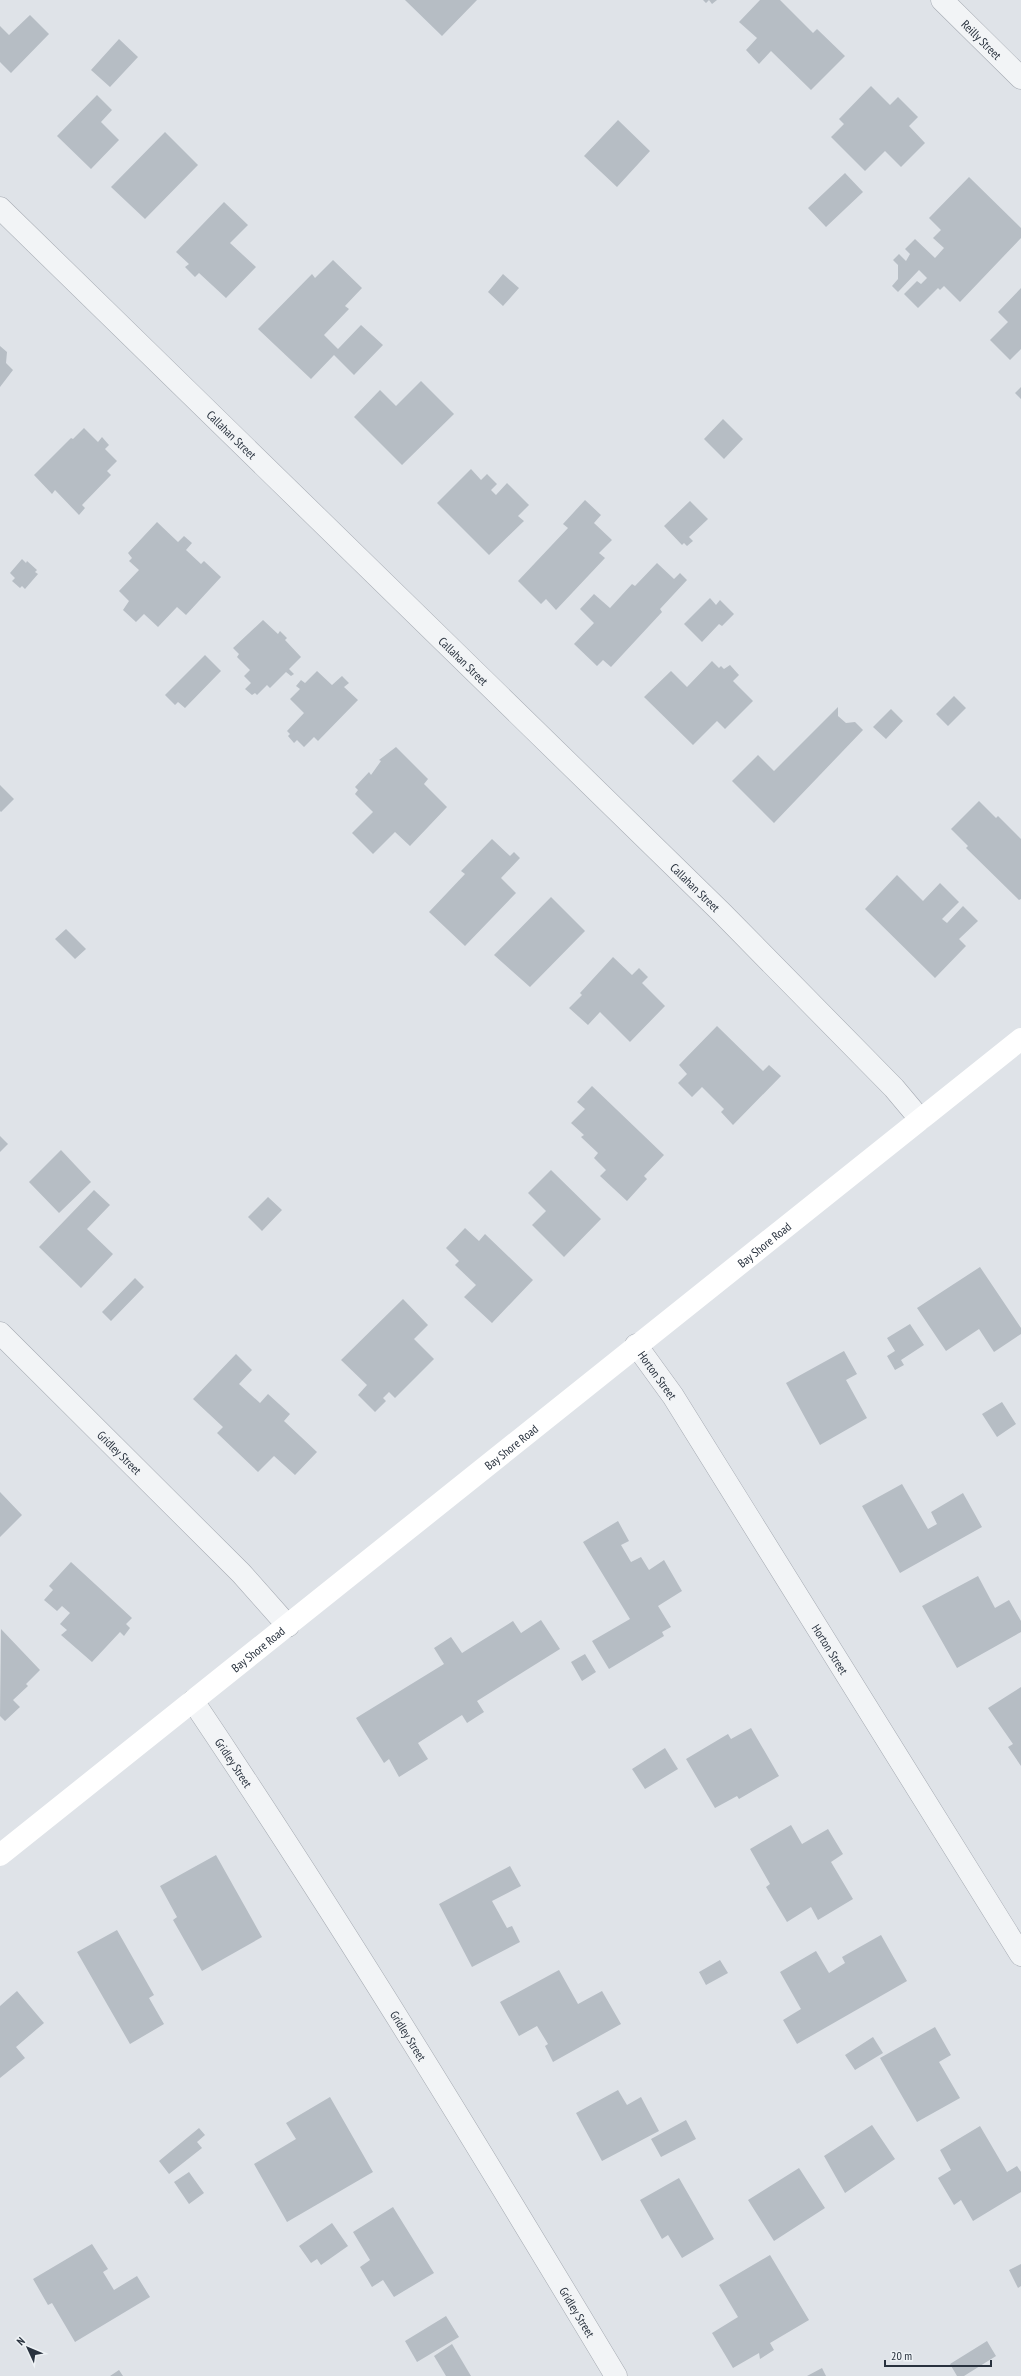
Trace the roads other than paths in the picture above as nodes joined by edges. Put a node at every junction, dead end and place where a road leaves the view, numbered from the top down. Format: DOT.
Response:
graph roads {
  1 [pos="942,0"];
  2 [pos="1021,78"];
  3 [pos="0,208"];
  4 [pos="1021,1039"];
  5 [pos="920,1119"];
  6 [pos="0,1333"];
  7 [pos="636,1345"];
  8 [pos="288,1626"];
  9 [pos="194,1701"];
  10 [pos="0,1855"];
  11 [pos="1021,1955"];
  12 [pos="616,2376"];
  1 -- 2 [label="street, Reilly Street"];
  3 -- 5 [label="street, Callahan Street"];
  4 -- 5 [label="main road, Bay Shore Road"];
  5 -- 7 [label="main road, Bay Shore Road"];
  6 -- 8 [label="street, Gridley Street"];
  7 -- 8 [label="main road, Bay Shore Road"];
  7 -- 11 [label="street, Horton Street"];
  8 -- 9 [label="main road, Bay Shore Road"];
  9 -- 10 [label="main road, Bay Shore Road"];
  9 -- 12 [label="street, Gridley Street"];
}
